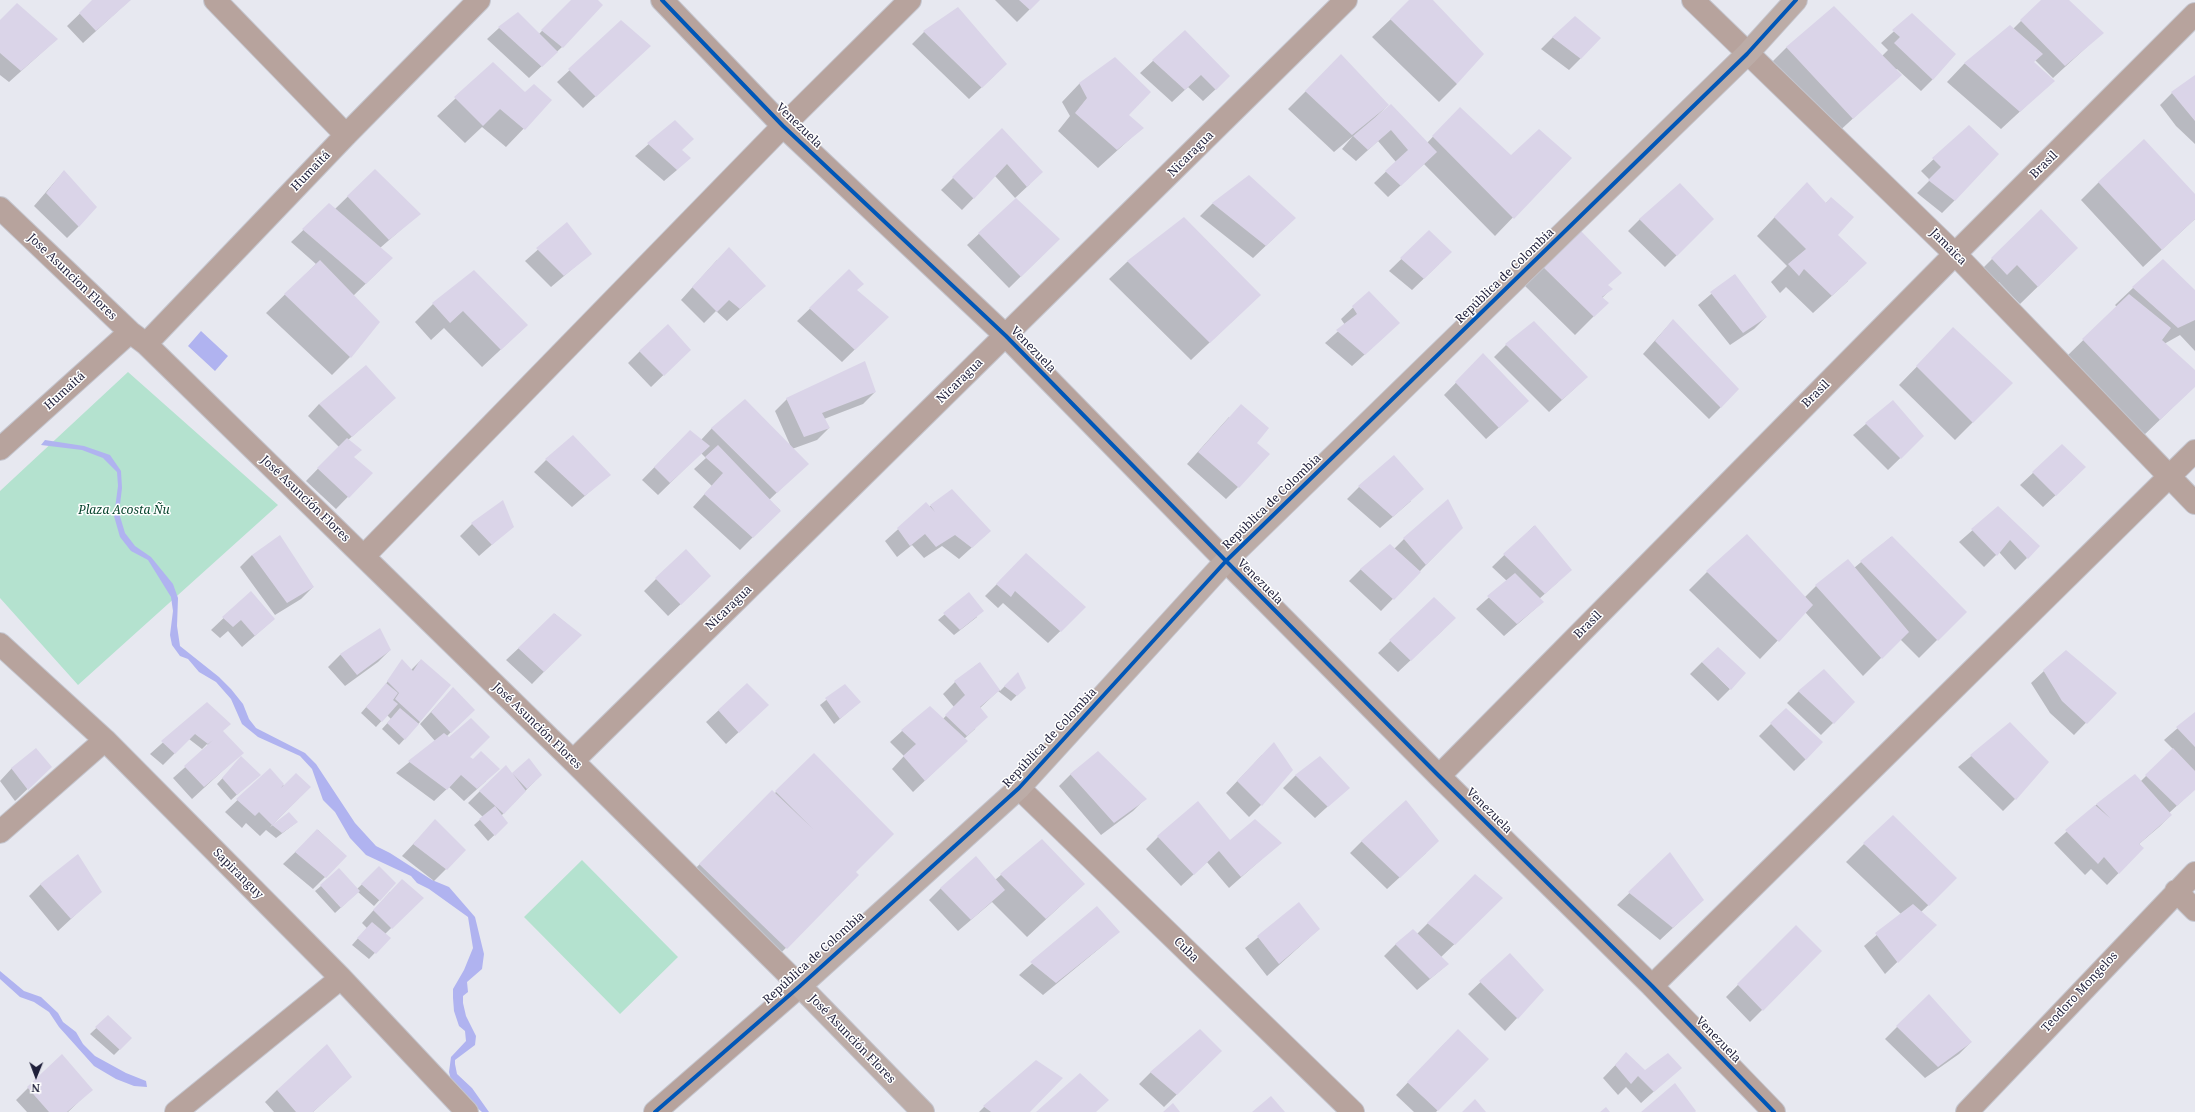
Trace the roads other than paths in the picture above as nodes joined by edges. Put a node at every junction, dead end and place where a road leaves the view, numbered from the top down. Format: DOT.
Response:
graph roads {
  1 [pos="215,0"];
  2 [pos="479,0"];
  3 [pos="662,0"];
  4 [pos="910,0"];
  5 [pos="1346,0"];
  6 [pos="1693,0"];
  7 [pos="1796,0"];
  8 [pos="2195,14"];
  9 [pos="1747,54"];
  10 [pos="783,126"];
  11 [pos="346,134"];
  12 [pos="0,208"];
  13 [pos="1955,254"];
  14 [pos="1006,336"];
  15 [pos="138,338"];
  16 [pos="0,449"];
  17 [pos="2195,452"];
  18 [pos="2170,477"];
  19 [pos="2195,503"];
  20 [pos="364,556"];
  21 [pos="1226,561"];
  22 [pos="0,644"];
  23 [pos="105,740"];
  24 [pos="574,761"];
  25 [pos="1439,776"];
  26 [pos="1019,788"];
  27 [pos="0,832"];
  28 [pos="2195,873"];
  29 [pos="2176,891"];
  30 [pos="2195,910"];
  31 [pos="341,978"];
  32 [pos="800,986"];
  33 [pos="1652,986"];
  34 [pos="176,1112"];
  35 [pos="467,1112"];
  36 [pos="655,1112"];
  37 [pos="923,1112"];
  38 [pos="1353,1112"];
  39 [pos="1774,1112"];
  40 [pos="1966,1112"];
  1 -- 11 [label="street"];
  2 -- 11 [label="street, Humaitá"];
  3 -- 10 [label="street, Venezuela"];
  4 -- 10 [label="street"];
  5 -- 14 [label="street, Nicaragua"];
  6 -- 9 [label="street, Jamaica"];
  7 -- 9 [label="street, República de Colombia"];
  8 -- 13 [label="street, Brasil"];
  9 -- 13 [label="street, Jamaica"];
  9 -- 21 [label="street, República de Colombia"];
  10 -- 14 [label="street, Venezuela"];
  10 -- 20 [label="street"];
  11 -- 15 [label="street, Humaitá"];
  12 -- 15 [label="street, Jose Asuncion Flores"];
  13 -- 18 [label="street, Jamaica"];
  13 -- 25 [label="street, Brasil"];
  14 -- 21 [label="street, Venezuela"];
  14 -- 24 [label="street, Nicaragua"];
  15 -- 16 [label="street, Humaitá"];
  15 -- 20 [label="street, José Asunción Flores"];
  17 -- 18 [label="street"];
  18 -- 19 [label="street, Jamaica"];
  18 -- 33 [label="street"];
  20 -- 24 [label="street, José Asunción Flores"];
  21 -- 25 [label="street, Venezuela"];
  21 -- 26 [label="street, República de Colombia"];
  22 -- 23 [label="street, Sapiranguy"];
  23 -- 27 [label="street"];
  23 -- 31 [label="street, Sapiranguy"];
  24 -- 32 [label="street, José Asunción Flores"];
  25 -- 33 [label="street, Venezuela"];
  26 -- 32 [label="street, República de Colombia"];
  26 -- 38 [label="street, Cuba"];
  28 -- 29 [label="street, Teodoro Mongelos"];
  29 -- 30 [label="street"];
  29 -- 40 [label="street, Teodoro Mongelos"];
  31 -- 34 [label="street"];
  31 -- 35 [label="street, Sapiranguy"];
  32 -- 36 [label="street, República de Colombia"];
  32 -- 37 [label="street, José Asunción Flores"];
  33 -- 39 [label="street, Venezuela"];
}
